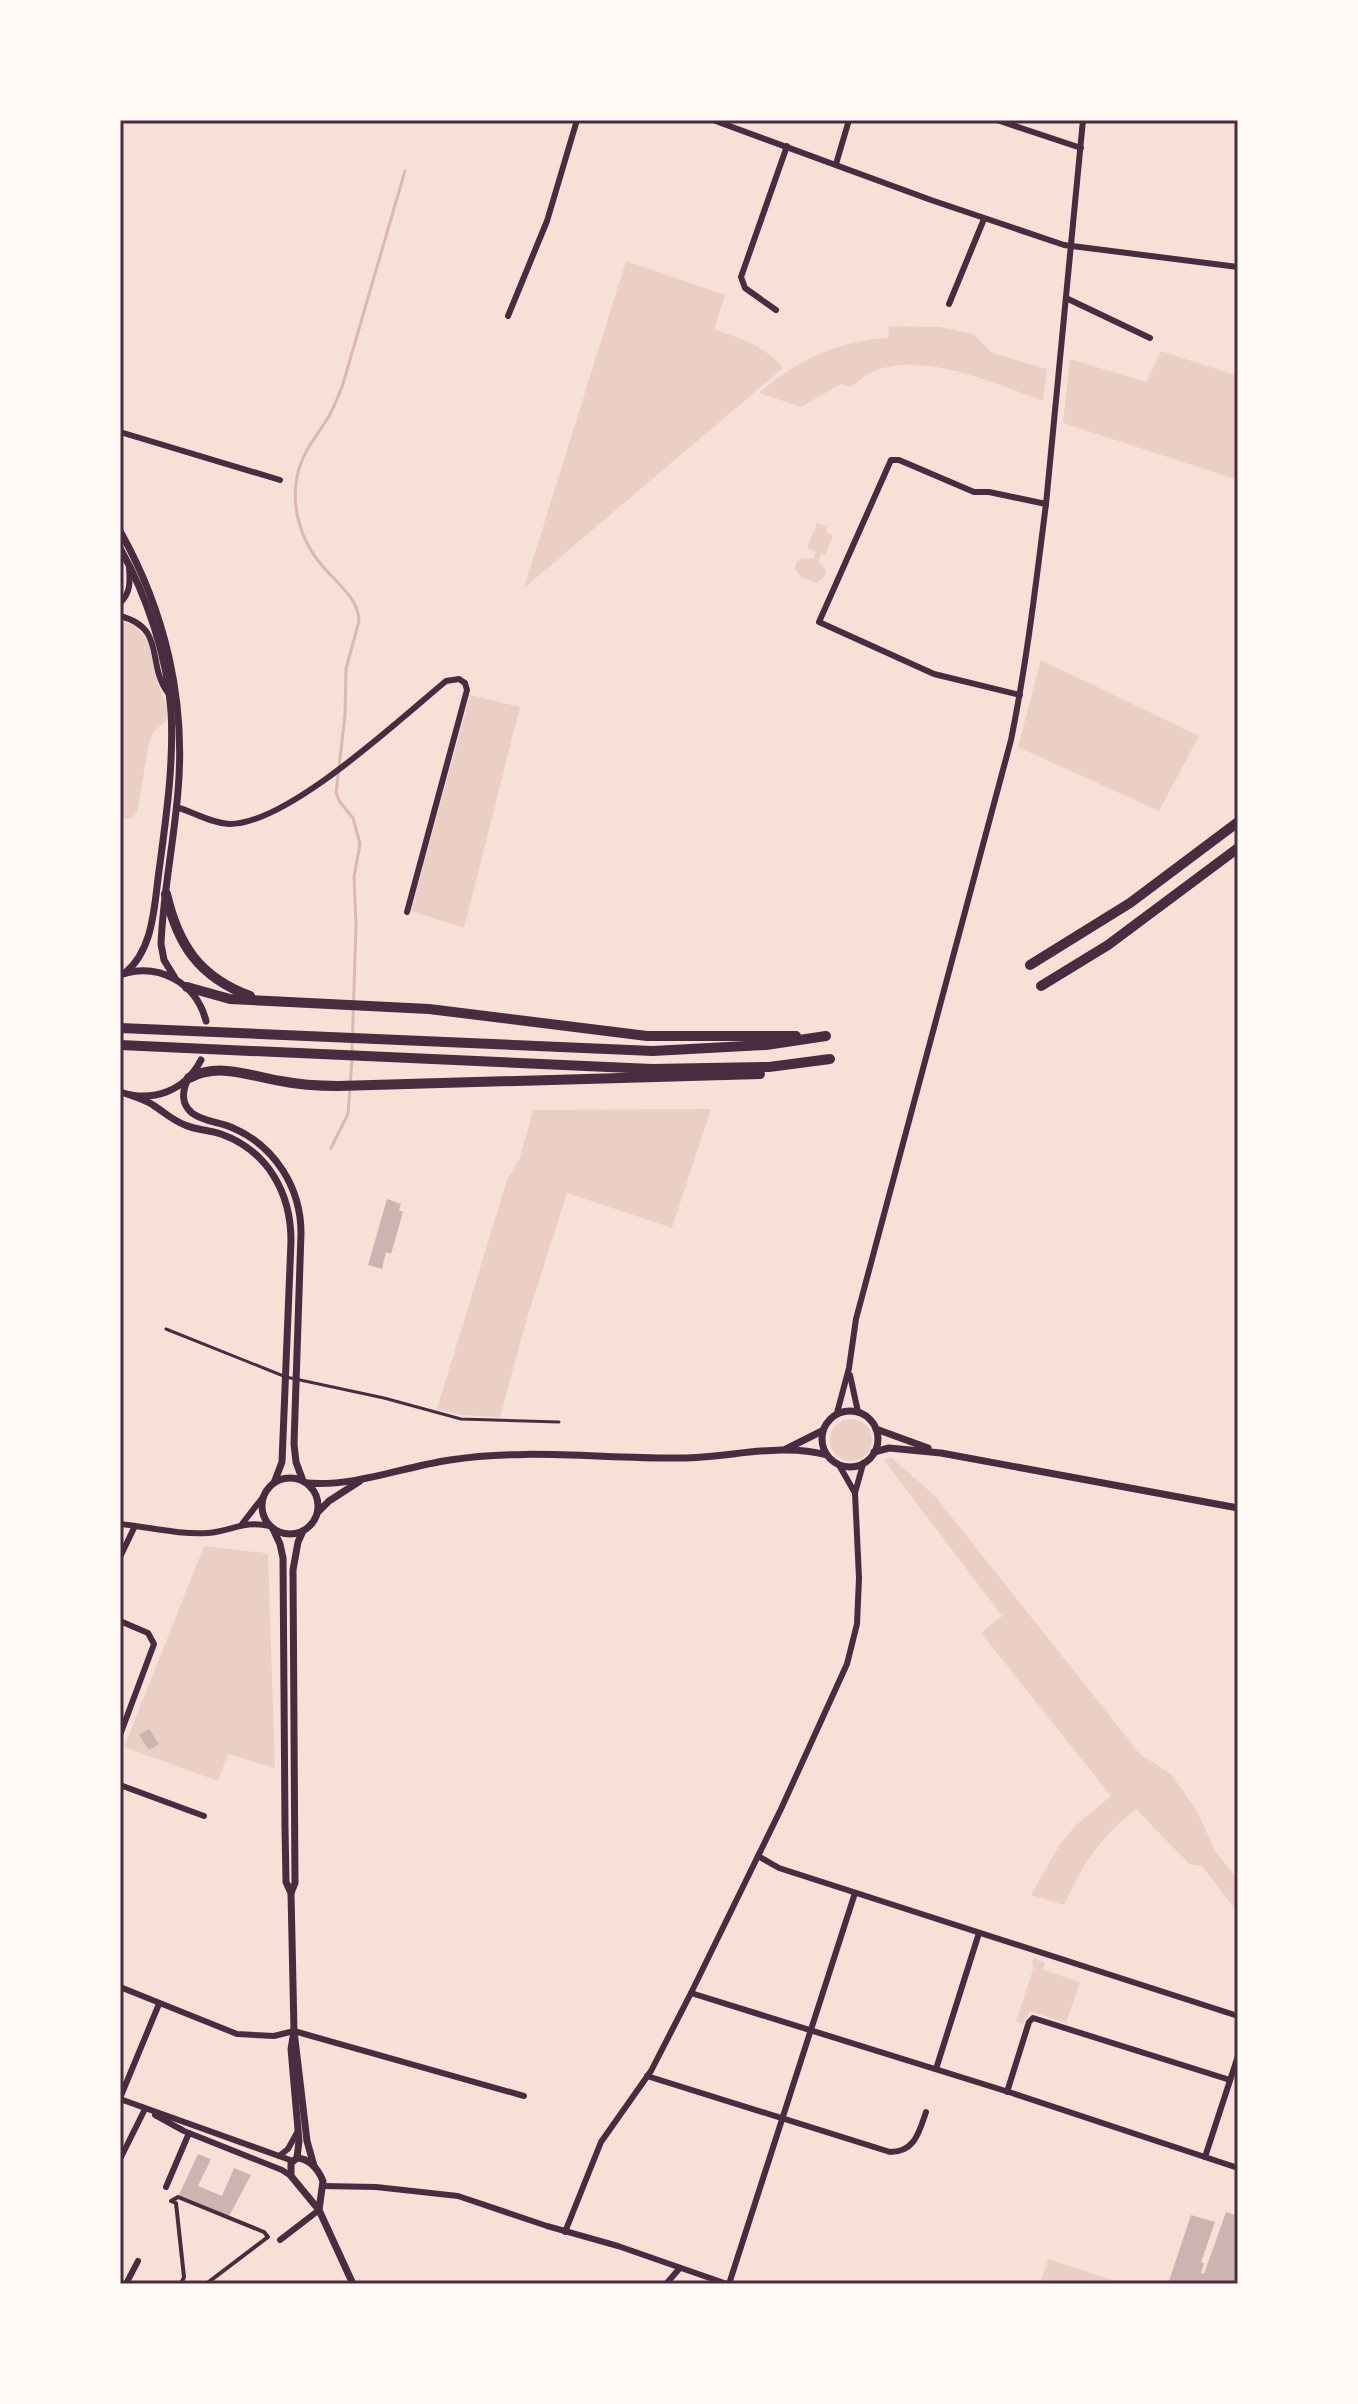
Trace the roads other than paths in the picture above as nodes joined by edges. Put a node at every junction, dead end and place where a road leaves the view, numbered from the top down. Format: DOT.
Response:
graph roads {
  1 [pos="577,120"];
  2 [pos="713,120"];
  3 [pos="849,120"];
  4 [pos="997,120"];
  5 [pos="1083,120"];
  6 [pos="733,123"];
  7 [pos="787,146"];
  8 [pos="1081,148"];
  9 [pos="836,164"];
  10 [pos="984,219"];
  11 [pos="1072,247"];
  12 [pos="1238,267"];
  13 [pos="1066,298"];
  14 [pos="949,304"];
  15 [pos="776,310"];
  16 [pos="508,316"];
  17 [pos="1150,338"];
  18 [pos="120,432"];
  19 [pos="280,480"];
  20 [pos="1046,504"];
  21 [pos="120,531"];
  22 [pos="120,548"];
  23 [pos="129,563"];
  24 [pos="120,603"];
  25 [pos="120,616"];
  26 [pos="168,693"];
  27 [pos="1020,695"];
  28 [pos="176,807"];
  29 [pos="1238,822"];
  30 [pos="1238,848"];
  31 [pos="166,894"];
  32 [pos="407,912"];
  33 [pos="1030,965"];
  34 [pos="122,974"];
  35 [pos="175,978"];
  36 [pos="1041,986"];
  37 [pos="187,987"];
  38 [pos="263,1001"];
  39 [pos="206,1021"];
  40 [pos="120,1028"];
  41 [pos="120,1045"];
  42 [pos="201,1060"];
  43 [pos="188,1078"];
  44 [pos="120,1092"];
  45 [pos="130,1095"];
  46 [pos="166,1329"];
  47 [pos="849,1368"];
  48 [pos="286,1377"];
  49 [pos="296,1379"];
  50 [pos="858,1412"];
  51 [pos="837,1413"];
  52 [pos="559,1422"];
  53 [pos="876,1429"];
  54 [pos="823,1430"];
  55 [pos="784,1450"];
  56 [pos="874,1452"];
  57 [pos="941,1453"];
  58 [pos="827,1455"];
  59 [pos="863,1464"];
  60 [pos="839,1465"];
  61 [pos="362,1480"];
  62 [pos="305,1482"];
  63 [pos="274,1483"];
  64 [pos="855,1493"];
  65 [pos="263,1497"];
  66 [pos="1238,1508"];
  67 [pos="318,1512"];
  68 [pos="120,1524"];
  69 [pos="242,1524"];
  70 [pos="135,1526"];
  71 [pos="271,1527"];
  72 [pos="303,1531"];
  73 [pos="120,1557"];
  74 [pos="120,1621"];
  75 [pos="120,1735"];
  76 [pos="120,1785"];
  77 [pos="204,1816"];
  78 [pos="758,1856"];
  79 [pos="291,1893"];
  80 [pos="855,1893"];
  81 [pos="979,1933"];
  82 [pos="123,1988"];
  83 [pos="691,1993"];
  84 [pos="159,2004"];
  85 [pos="1238,2016"];
  86 [pos="811,2030"];
  87 [pos="294,2031"];
  88 [pos="1238,2056"];
  89 [pos="936,2069"];
  90 [pos="647,2076"];
  91 [pos="1230,2080"];
  92 [pos="1007,2092"];
  93 [pos="524,2096"];
  94 [pos="120,2098"];
  95 [pos="145,2109"];
  96 [pos="926,2112"];
  97 [pos="783,2118"];
  98 [pos="298,2131"];
  99 [pos="189,2133"];
  100 [pos="279,2156"];
  101 [pos="1205,2157"];
  102 [pos="120,2159"];
  103 [pos="295,2159"];
  104 [pos="314,2166"];
  105 [pos="1238,2168"];
  106 [pos="291,2176"];
  107 [pos="166,2187"];
  108 [pos="322,2189"];
  109 [pos="306,2192"];
  110 [pos="319,2210"];
  111 [pos="565,2232"];
  112 [pos="280,2240"];
  113 [pos="138,2261"];
  114 [pos="679,2269"];
  115 [pos="126,2284"];
  116 [pos="181,2284"];
  117 [pos="206,2284"];
  118 [pos="353,2284"];
  119 [pos="666,2284"];
  120 [pos="728,2284"];
  1 -- 16 [label="street"];
  2 -- 6 [label="street"];
  3 -- 9 [label="street"];
  4 -- 8 [label="street"];
  5 -- 8 [label="street"];
  6 -- 7 [label="street"];
  7 -- 9 [label="street"];
  7 -- 15 [label="street"];
  8 -- 11 [label="street"];
  9 -- 10 [label="street"];
  10 -- 11 [label="street"];
  10 -- 14 [label="street"];
  11 -- 12 [label="street"];
  11 -- 13 [label="street"];
  13 -- 17 [label="street"];
  13 -- 20 [label="street"];
  18 -- 19 [label="street"];
  20 -- 27 [label="street"];
  20 -- 27 [label="street"];
  21 -- 28 [label="street"];
  22 -- 23 [label="street"];
  23 -- 24 [label="street"];
  23 -- 26 [label="street"];
  25 -- 26 [label="street"];
  26 -- 34 [label="street"];
  27 -- 47 [label="street"];
  28 -- 31 [label="street"];
  28 -- 32 [label="street"];
  29 -- 33 [label="highway"];
  30 -- 36 [label="highway"];
  31 -- 35 [label="street"];
  31 -- 38 [label="highway"];
  34 -- 35 [label="street"];
  35 -- 37 [label="street"];
  37 -- 38 [label="highway"];
  37 -- 39 [label="street"];
  38 -- 40 [label="highway"];
  41 -- 43 [label="highway"];
  42 -- 43 [label="street"];
  43 -- 45 [label="street"];
  43 -- 49 [label="street"];
  44 -- 45 [label="street"];
  45 -- 48 [label="street"];
  46 -- 48 [label="lane"];
  47 -- 50 [label="street"];
  47 -- 51 [label="street"];
  48 -- 49 [label="lane"];
  48 -- 63 [label="street"];
  49 -- 52 [label="lane"];
  49 -- 62 [label="street"];
  50 -- 51 [label="street"];
  50 -- 53 [label="street"];
  51 -- 54 [label="street"];
  53 -- 56 [label="street"];
  53 -- 57 [label="street"];
  54 -- 55 [label="street"];
  54 -- 58 [label="street"];
  55 -- 58 [label="street"];
  55 -- 61 [label="street"];
  56 -- 57 [label="street"];
  56 -- 59 [label="street"];
  57 -- 66 [label="street"];
  58 -- 60 [label="street"];
  59 -- 60 [label="street"];
  59 -- 64 [label="street"];
  60 -- 64 [label="street"];
  61 -- 62 [label="street"];
  61 -- 67 [label="street"];
  62 -- 63 [label="street"];
  62 -- 67 [label="street"];
  63 -- 65 [label="street"];
  64 -- 78 [label="street"];
  65 -- 69 [label="street"];
  65 -- 71 [label="street"];
  67 -- 72 [label="street"];
  68 -- 70 [label="street"];
  69 -- 70 [label="street"];
  69 -- 71 [label="street"];
  70 -- 73 [label="street"];
  71 -- 72 [label="street"];
  71 -- 79 [label="street"];
  72 -- 79 [label="street"];
  74 -- 75 [label="street"];
  76 -- 77 [label="street"];
  78 -- 80 [label="street"];
  78 -- 83 [label="street"];
  79 -- 87 [label="street"];
  80 -- 81 [label="street"];
  80 -- 86 [label="street"];
  81 -- 85 [label="street"];
  81 -- 89 [label="street"];
  82 -- 84 [label="street"];
  83 -- 86 [label="street"];
  83 -- 90 [label="street"];
  84 -- 87 [label="street"];
  84 -- 94 [label="street"];
  86 -- 89 [label="street"];
  86 -- 97 [label="street"];
  87 -- 93 [label="street"];
  87 -- 98 [label="street"];
  87 -- 104 [label="street"];
  88 -- 91 [label="street"];
  89 -- 92 [label="street"];
  90 -- 97 [label="street"];
  90 -- 111 [label="street"];
  91 -- 92 [label="street"];
  91 -- 101 [label="street"];
  92 -- 101 [label="street"];
  94 -- 95 [label="street"];
  95 -- 99 [label="street"];
  95 -- 100 [label="street"];
  95 -- 102 [label="street"];
  96 -- 97 [label="street"];
  97 -- 120 [label="street"];
  98 -- 100 [label="street"];
  98 -- 103 [label="street"];
  99 -- 106 [label="street"];
  99 -- 107 [label="street"];
  100 -- 103 [label="street"];
  101 -- 105 [label="street"];
  103 -- 104 [label="street"];
  103 -- 106 [label="street"];
  104 -- 108 [label="street"];
  106 -- 109 [label="street"];
  108 -- 109 [label="street"];
  108 -- 110 [label="street"];
  108 -- 111 [label="street"];
  109 -- 110 [label="street"];
  110 -- 112 [label="street"];
  110 -- 118 [label="street"];
  111 -- 114 [label="street"];
  113 -- 115 [label="street"];
  114 -- 119 [label="street"];
  114 -- 120 [label="street"];
  116 -- 117 [label="street"];
}
